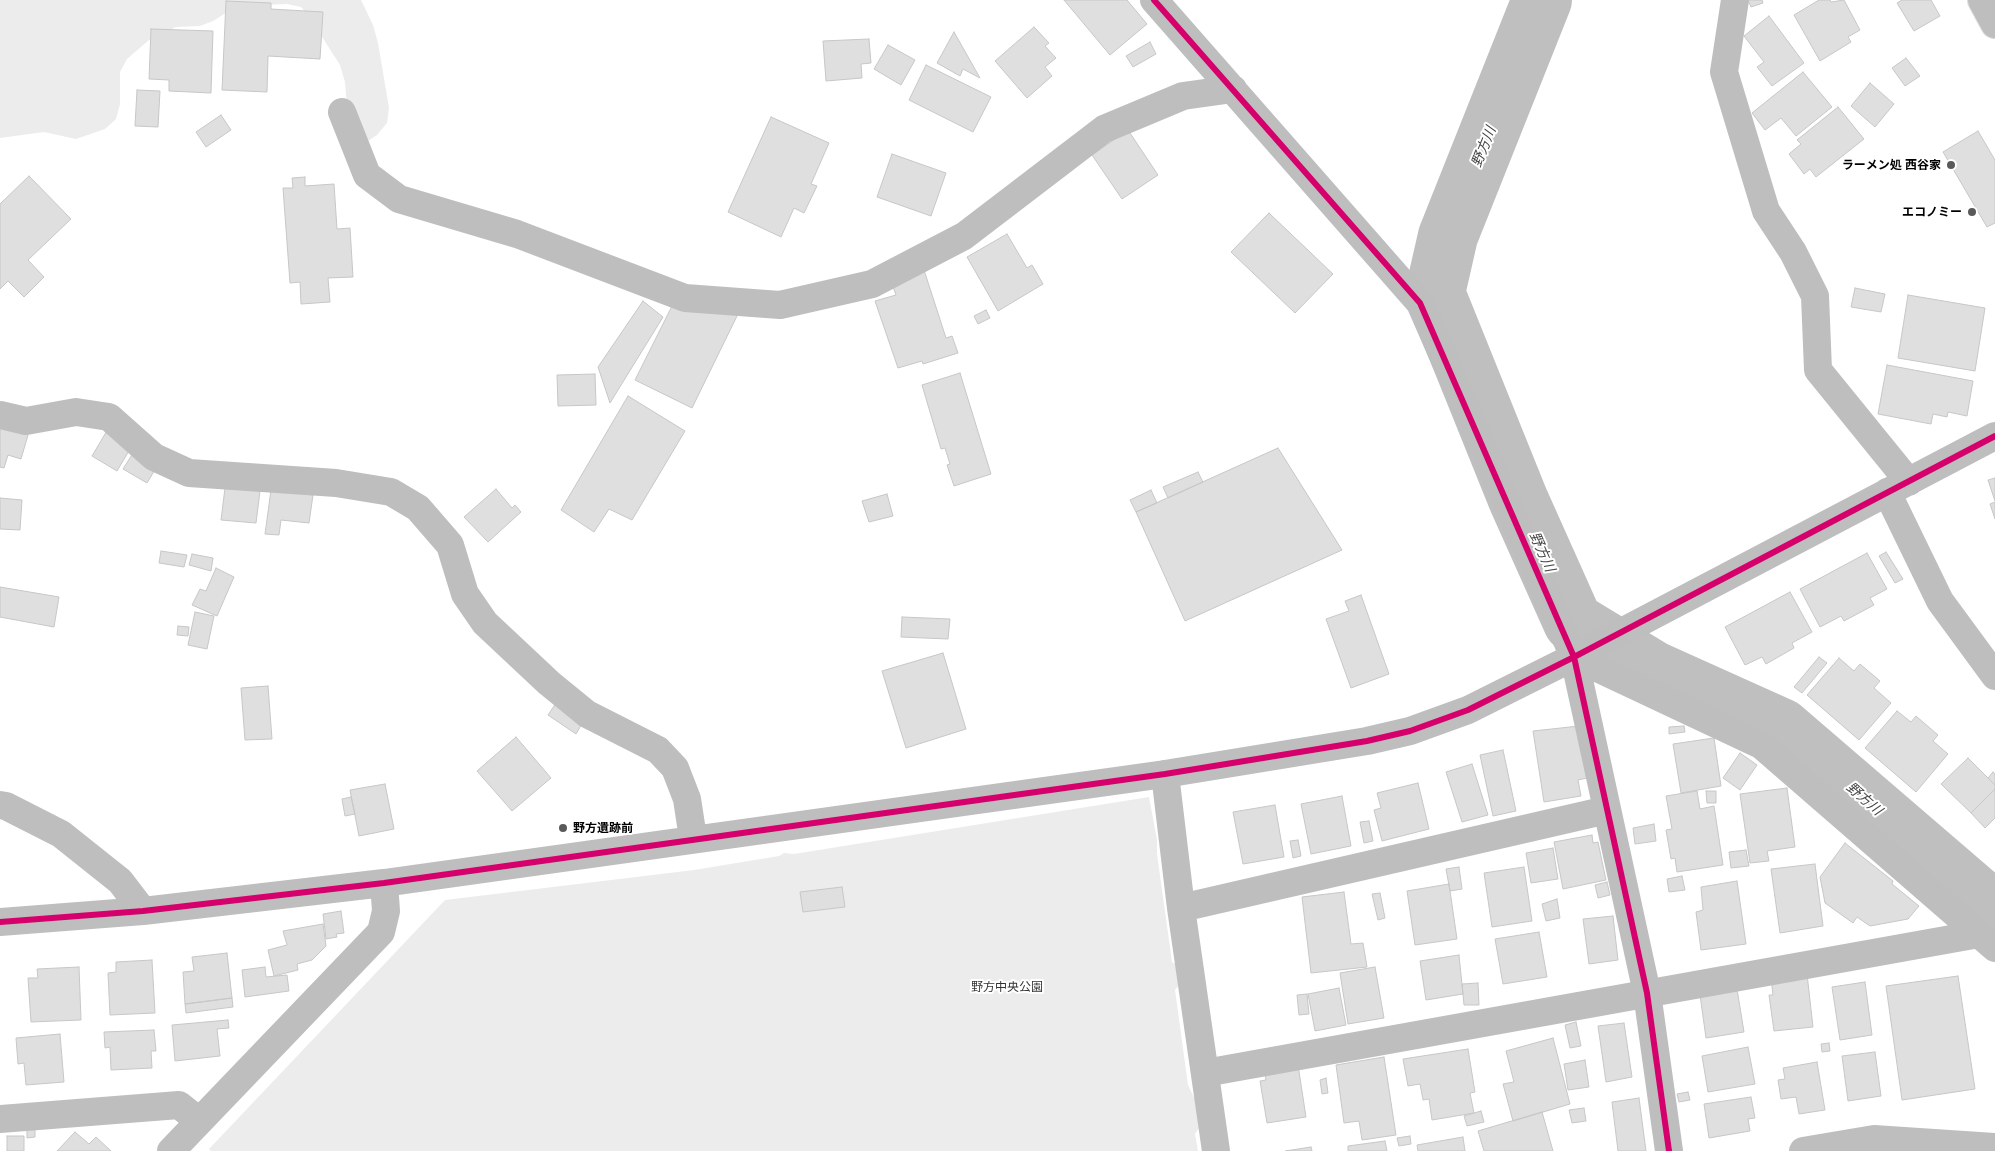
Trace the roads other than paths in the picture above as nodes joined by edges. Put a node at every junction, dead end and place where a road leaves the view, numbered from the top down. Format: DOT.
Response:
graph roads {
  1 [pos="1154,0"];
  2 [pos="1735,0"];
  3 [pos="1982,0"];
  4 [pos="1995,24"];
  5 [pos="1233,88"];
  6 [pos="342,112"];
  7 [pos="0,415"];
  8 [pos="1995,436"];
  9 [pos="1898,487"];
  10 [pos="1574,657"];
  11 [pos="1995,676"];
  12 [pos="1165,774"];
  13 [pos="0,805"];
  14 [pos="1607,810"];
  15 [pos="693,838"];
  16 [pos="384,883"];
  17 [pos="1180,908"];
  18 [pos="143,910"];
  19 [pos="0,922"];
  20 [pos="1987,941"];
  21 [pos="1647,993"];
  22 [pos="1205,1073"];
  23 [pos="0,1119"];
  24 [pos="199,1121"];
  25 [pos="1864,1146"];
  26 [pos="1995,1147"];
  27 [pos="171,1151"];
  28 [pos="1216,1151"];
  29 [pos="1669,1151"];
  30 [pos="1802,1151"];
  1 -- 5 [label="street"];
  2 -- 9 [label="street"];
  3 -- 4 [label="street"];
  5 -- 6 [label="street"];
  5 -- 10 [label="street"];
  7 -- 15 [label="street"];
  8 -- 9 [label="street"];
  9 -- 10 [label="street"];
  9 -- 11 [label="street"];
  10 -- 12 [label="street"];
  10 -- 14 [label="street"];
  10 -- 20 [label="street"];
  12 -- 15 [label="street"];
  12 -- 17 [label="street"];
  13 -- 18 [label="street"];
  14 -- 17 [label="street"];
  14 -- 21 [label="street"];
  15 -- 16 [label="street"];
  16 -- 18 [label="street"];
  16 -- 24 [label="street"];
  17 -- 22 [label="street"];
  18 -- 19 [label="street"];
  20 -- 21 [label="street"];
  21 -- 22 [label="street"];
  21 -- 29 [label="street"];
  22 -- 28 [label="street"];
  23 -- 24 [label="street"];
  24 -- 27 [label="street"];
  25 -- 26 [label="street"];
  25 -- 30 [label="street"];
}
